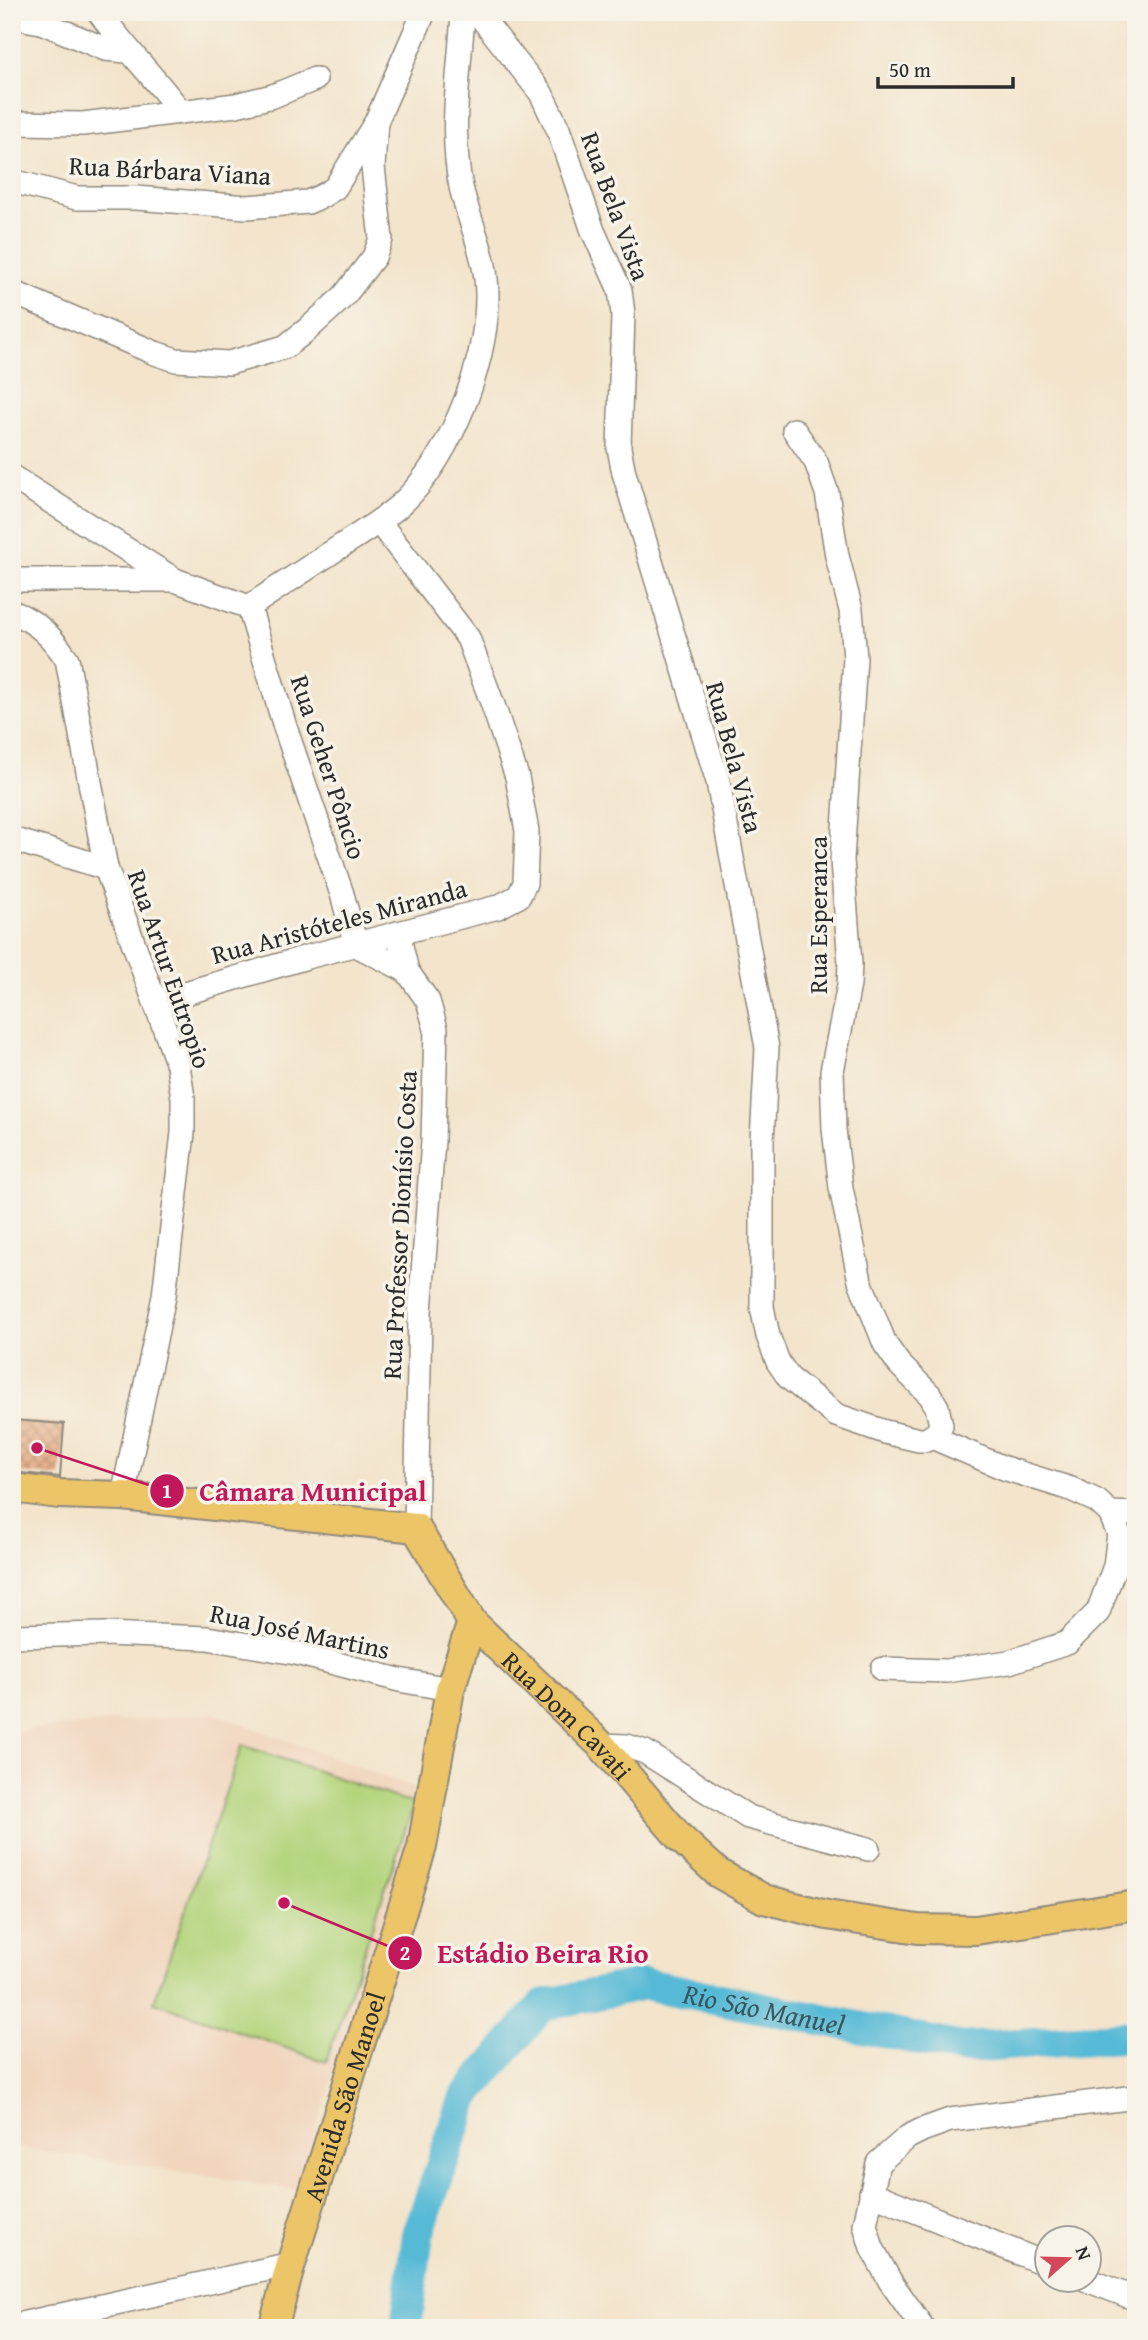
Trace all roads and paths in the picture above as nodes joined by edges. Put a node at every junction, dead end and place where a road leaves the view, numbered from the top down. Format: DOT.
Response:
graph roads {
  1 [pos="99,12"];
  2 [pos="424,12"];
  3 [pos="463,12"];
  4 [pos="477,12"];
  5 [pos="12,17"];
  6 [pos="127,51"];
  7 [pos="315,79"];
  8 [pos="180,111"];
  9 [pos="376,122"];
  10 [pos="12,123"];
  11 [pos="12,181"];
  12 [pos="12,292"];
  13 [pos="794,430"];
  14 [pos="12,477"];
  15 [pos="379,522"];
  16 [pos="12,580"];
  17 [pos="176,580"];
  18 [pos="249,607"];
  19 [pos="12,612"];
  20 [pos="12,839"];
  21 [pos="106,868"];
  22 [pos="398,933"];
  23 [pos="356,945"];
  24 [pos="407,971"];
  25 [pos="155,1002"];
  26 [pos="936,1431"];
  27 [pos="12,1488"];
  28 [pos="123,1496"];
  29 [pos="1110,1513"];
  30 [pos="1136,1514"];
  31 [pos="416,1528"];
  32 [pos="472,1622"];
  33 [pos="12,1636"];
  34 [pos="883,1669"];
  35 [pos="450,1689"];
  36 [pos="601,1745"];
  37 [pos="867,1849"];
  38 [pos="1136,1905"];
  39 [pos="1136,2097"];
  40 [pos="871,2193"];
  41 [pos="1032,2258"];
  42 [pos="291,2264"];
  43 [pos="1102,2286"];
  44 [pos="1136,2299"];
  45 [pos="12,2326"];
  46 [pos="273,2328"];
  47 [pos="923,2328"];
  1 -- 6 [label="street"];
  2 -- 9 [label="street, Rua Bárbara Viana"];
  3 -- 15 [label="street"];
  4 -- 26 [label="street, Rua Bela Vista"];
  5 -- 6 [label="street"];
  6 -- 8 [label="street"];
  7 -- 8 [label="street"];
  8 -- 10 [label="street"];
  9 -- 11 [label="street, Rua Bárbara Viana"];
  9 -- 12 [label="street"];
  13 -- 26 [label="street, Rua Esperanca"];
  14 -- 17 [label="street"];
  15 -- 18 [label="street"];
  15 -- 22 [label="street, Rua Aristóteles Miranda"];
  16 -- 17 [label="street"];
  17 -- 18 [label="street"];
  18 -- 23 [label="street, Rua Geher Pôncio"];
  19 -- 21 [label="street, Rua Artur Eutropio"];
  20 -- 21 [label="street"];
  21 -- 25 [label="street, Rua Artur Eutropio"];
  22 -- 23 [label="street, Rua Aristóteles Miranda"];
  22 -- 24 [label="street, Rua Professor Dionísio Costa"];
  23 -- 24 [label="street"];
  23 -- 25 [label="street, Rua Aristóteles Miranda"];
  24 -- 31 [label="street, Rua Professor Dionísio Costa"];
  25 -- 28 [label="street, Rua Artur Eutropio"];
  26 -- 29 [label="street, Rua Bela Vista"];
  27 -- 28 [label="main road"];
  28 -- 31 [label="main road"];
  29 -- 30 [label="street"];
  29 -- 34 [label="street"];
  31 -- 32 [label="main road, Rua Dom Cavati"];
  32 -- 35 [label="main road, Avenida São Manoel"];
  32 -- 36 [label="main road, Rua Dom Cavati"];
  33 -- 35 [label="street, Rua José Martins"];
  35 -- 42 [label="main road, Avenida São Manoel"];
  36 -- 37 [label="street"];
  36 -- 38 [label="main road, Rua Dom Cavati"];
  39 -- 40 [label="street"];
  40 -- 41 [label="street"];
  40 -- 47 [label="street"];
  42 -- 45 [label="street"];
  42 -- 46 [label="main road, Avenida São Manoel"];
  43 -- 44 [label="street"];
}
